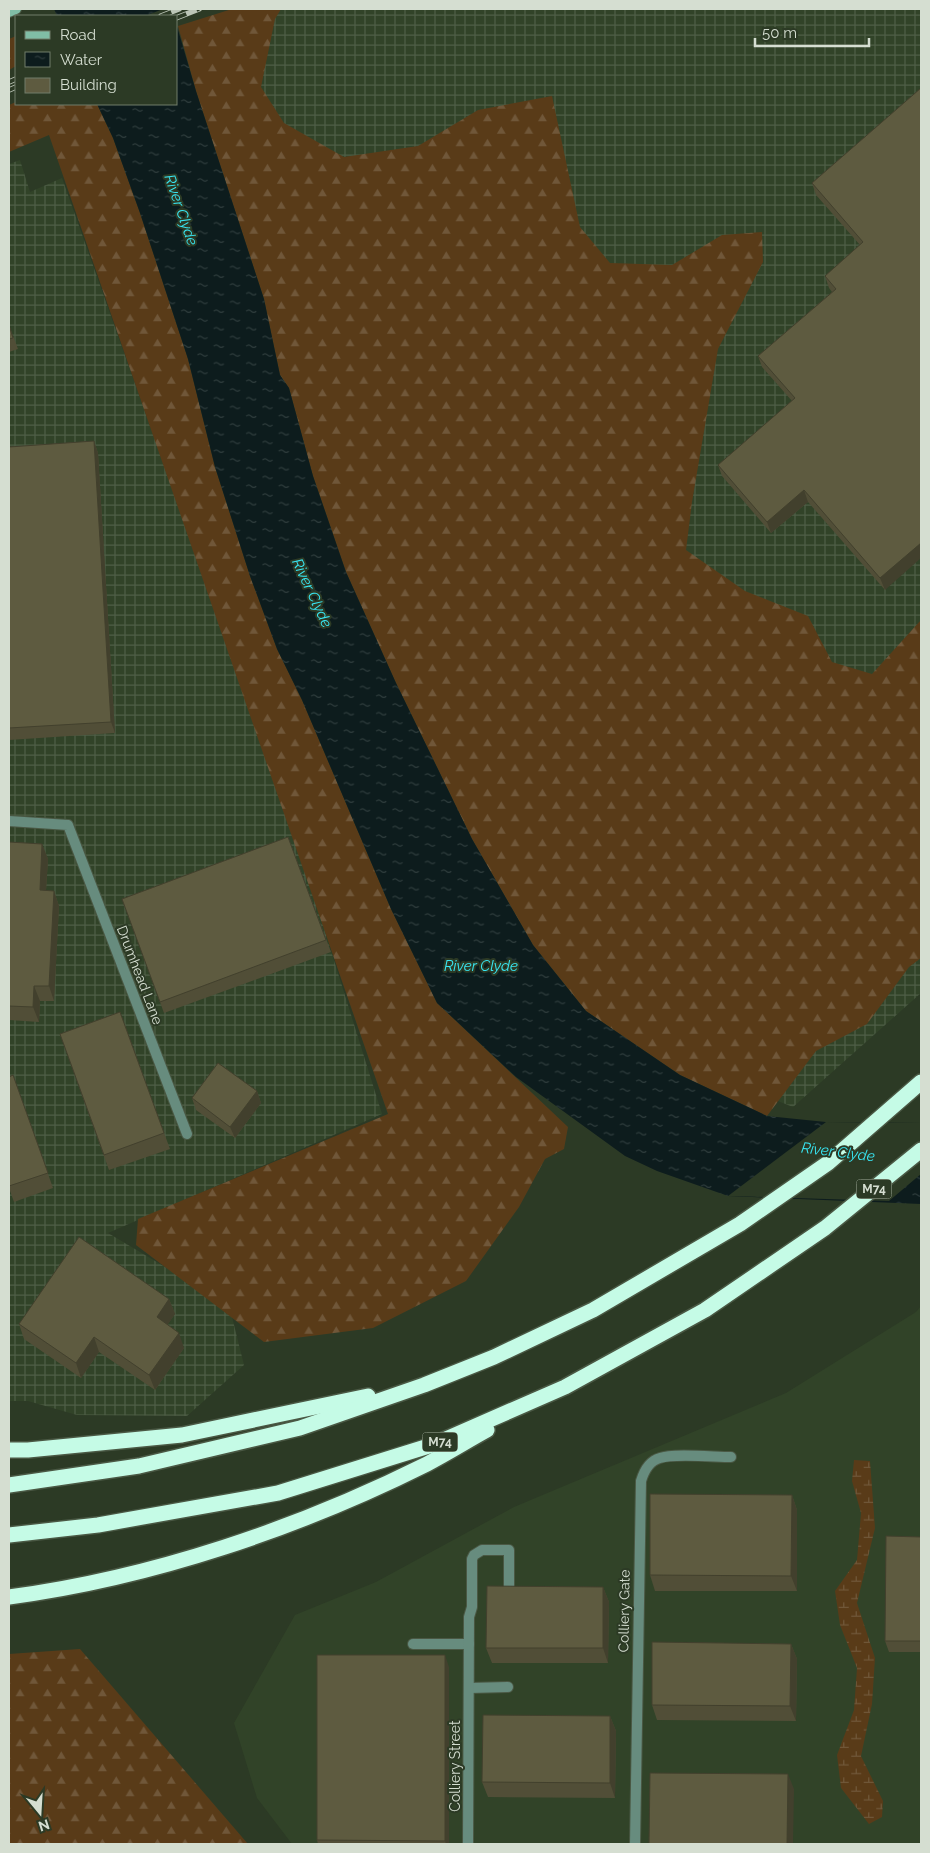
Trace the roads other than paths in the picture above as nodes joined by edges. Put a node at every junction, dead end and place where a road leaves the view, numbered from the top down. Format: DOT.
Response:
graph roads {
  1 [pos="16,9"];
  2 [pos="9,12"];
  3 [pos="9,821"];
  4 [pos="921,1082"];
  5 [pos="187,1134"];
  6 [pos="921,1150"];
  7 [pos="424,1385"];
  8 [pos="565,1387"];
  9 [pos="9,1450"];
  10 [pos="731,1457"];
  11 [pos="9,1485"];
  12 [pos="9,1535"];
  13 [pos="509,1594"];
  14 [pos="9,1597"];
  15 [pos="413,1644"];
  16 [pos="469,1644"];
  17 [pos="508,1687"];
  18 [pos="469,1688"];
  19 [pos="468,1844"];
  20 [pos="635,1844"];
  1 -- 2 [label="street"];
  3 -- 5 [label="street, Drumhead Lane"];
  4 -- 7 [label="highway"];
  6 -- 8 [label="highway, M74"];
  7 -- 9 [label="highway"];
  7 -- 11 [label="highway"];
  8 -- 12 [label="highway, M74"];
  8 -- 14 [label="highway, M74"];
  10 -- 20 [label="street, Colliery Gate"];
  13 -- 16 [label="street, Colliery Street"];
  15 -- 16 [label="street"];
  16 -- 18 [label="street, Colliery Street"];
  17 -- 18 [label="street"];
  18 -- 19 [label="street, Colliery Street"];
}
